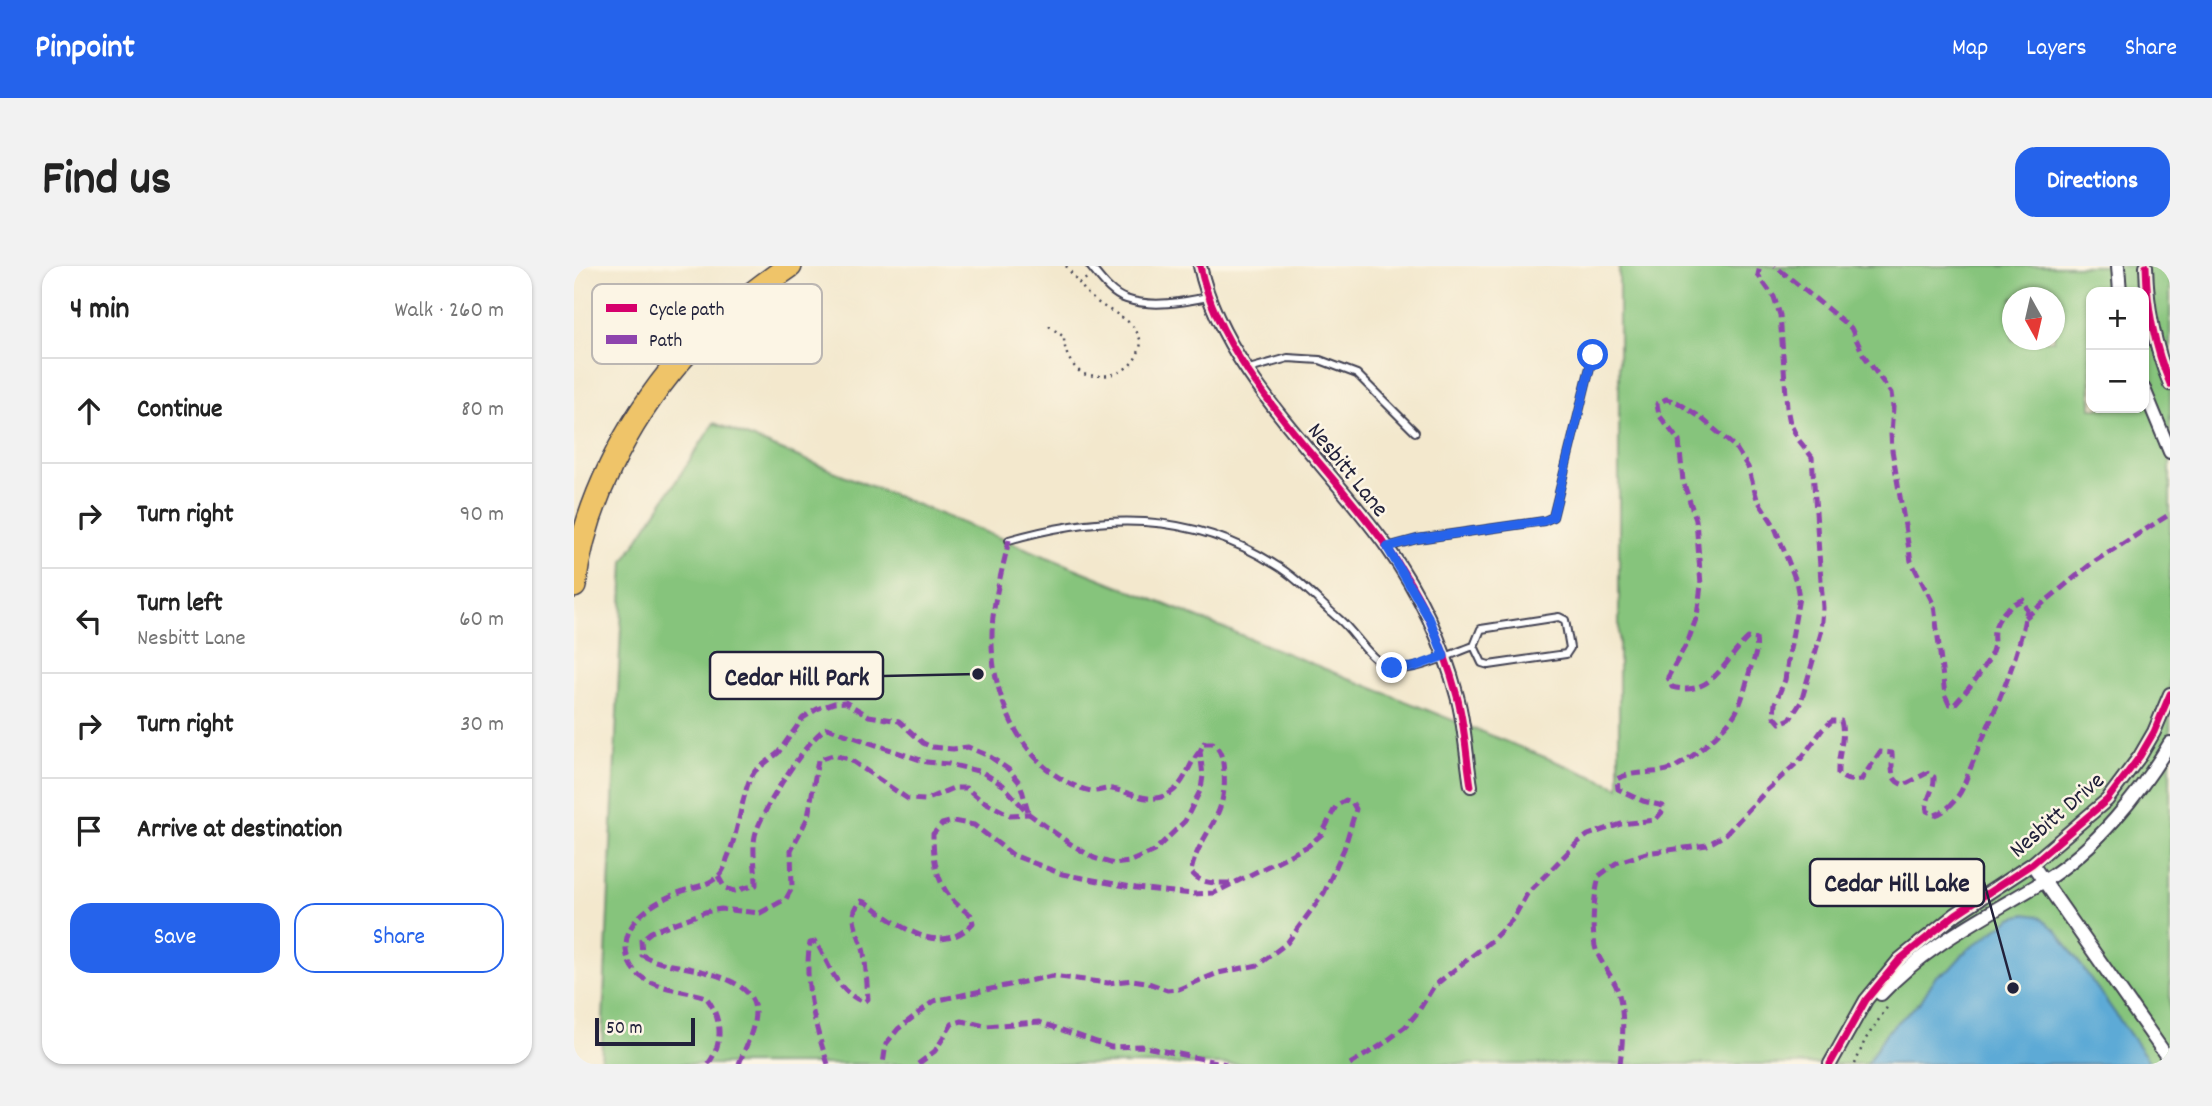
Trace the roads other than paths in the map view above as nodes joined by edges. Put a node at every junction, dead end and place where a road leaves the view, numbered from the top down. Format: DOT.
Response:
graph roads {
  1 [pos="790,266"];
  2 [pos="1200,266"];
  3 [pos="2118,266"];
  4 [pos="2146,266"];
  5 [pos="1093,269"];
  6 [pos="765,284"];
  7 [pos="2120,287"];
  8 [pos="1208,297"];
  9 [pos="1593,355"];
  10 [pos="677,364"];
  11 [pos="1249,369"];
  12 [pos="2170,384"];
  13 [pos="2149,402"];
  14 [pos="1415,432"];
  15 [pos="2170,452"];
  16 [pos="1009,540"];
  17 [pos="1387,547"];
  18 [pos="574,586"];
  19 [pos="1474,646"];
  20 [pos="1444,656"];
  21 [pos="2170,694"];
  22 [pos="2170,743"];
  23 [pos="1471,786"];
  24 [pos="2032,864"];
  25 [pos="2044,881"];
  26 [pos="1844,1037"];
  27 [pos="2170,1060"];
  28 [pos="1830,1064"];
  1 -- 6 [label="highway"];
  2 -- 8 [label="street, Nesbitt Lane"];
  3 -- 7 [label="street"];
  4 -- 12 [label="street"];
  5 -- 8 [label="lane"];
  8 -- 11 [label="street, Nesbitt Lane"];
  9 -- 17 [label="lane"];
  10 -- 18 [label="highway"];
  11 -- 14 [label="lane"];
  11 -- 17 [label="street, Nesbitt Lane"];
  13 -- 15 [label="street"];
  16 -- 20 [label="lane"];
  17 -- 20 [label="street, Nesbitt Lane"];
  19 -- 19 [label="lane"];
  19 -- 20 [label="lane"];
  20 -- 23 [label="street, Nesbitt Lane"];
  21 -- 24 [label="street, Nesbitt Drive"];
  22 -- 25 [label="street, Nesbitt Drive"];
  24 -- 25 [label="street"];
  24 -- 26 [label="street, Nesbitt Drive"];
  25 -- 26 [label="street, Nesbitt Drive"];
  25 -- 27 [label="street"];
  26 -- 28 [label="street, Nesbitt Drive"];
}
